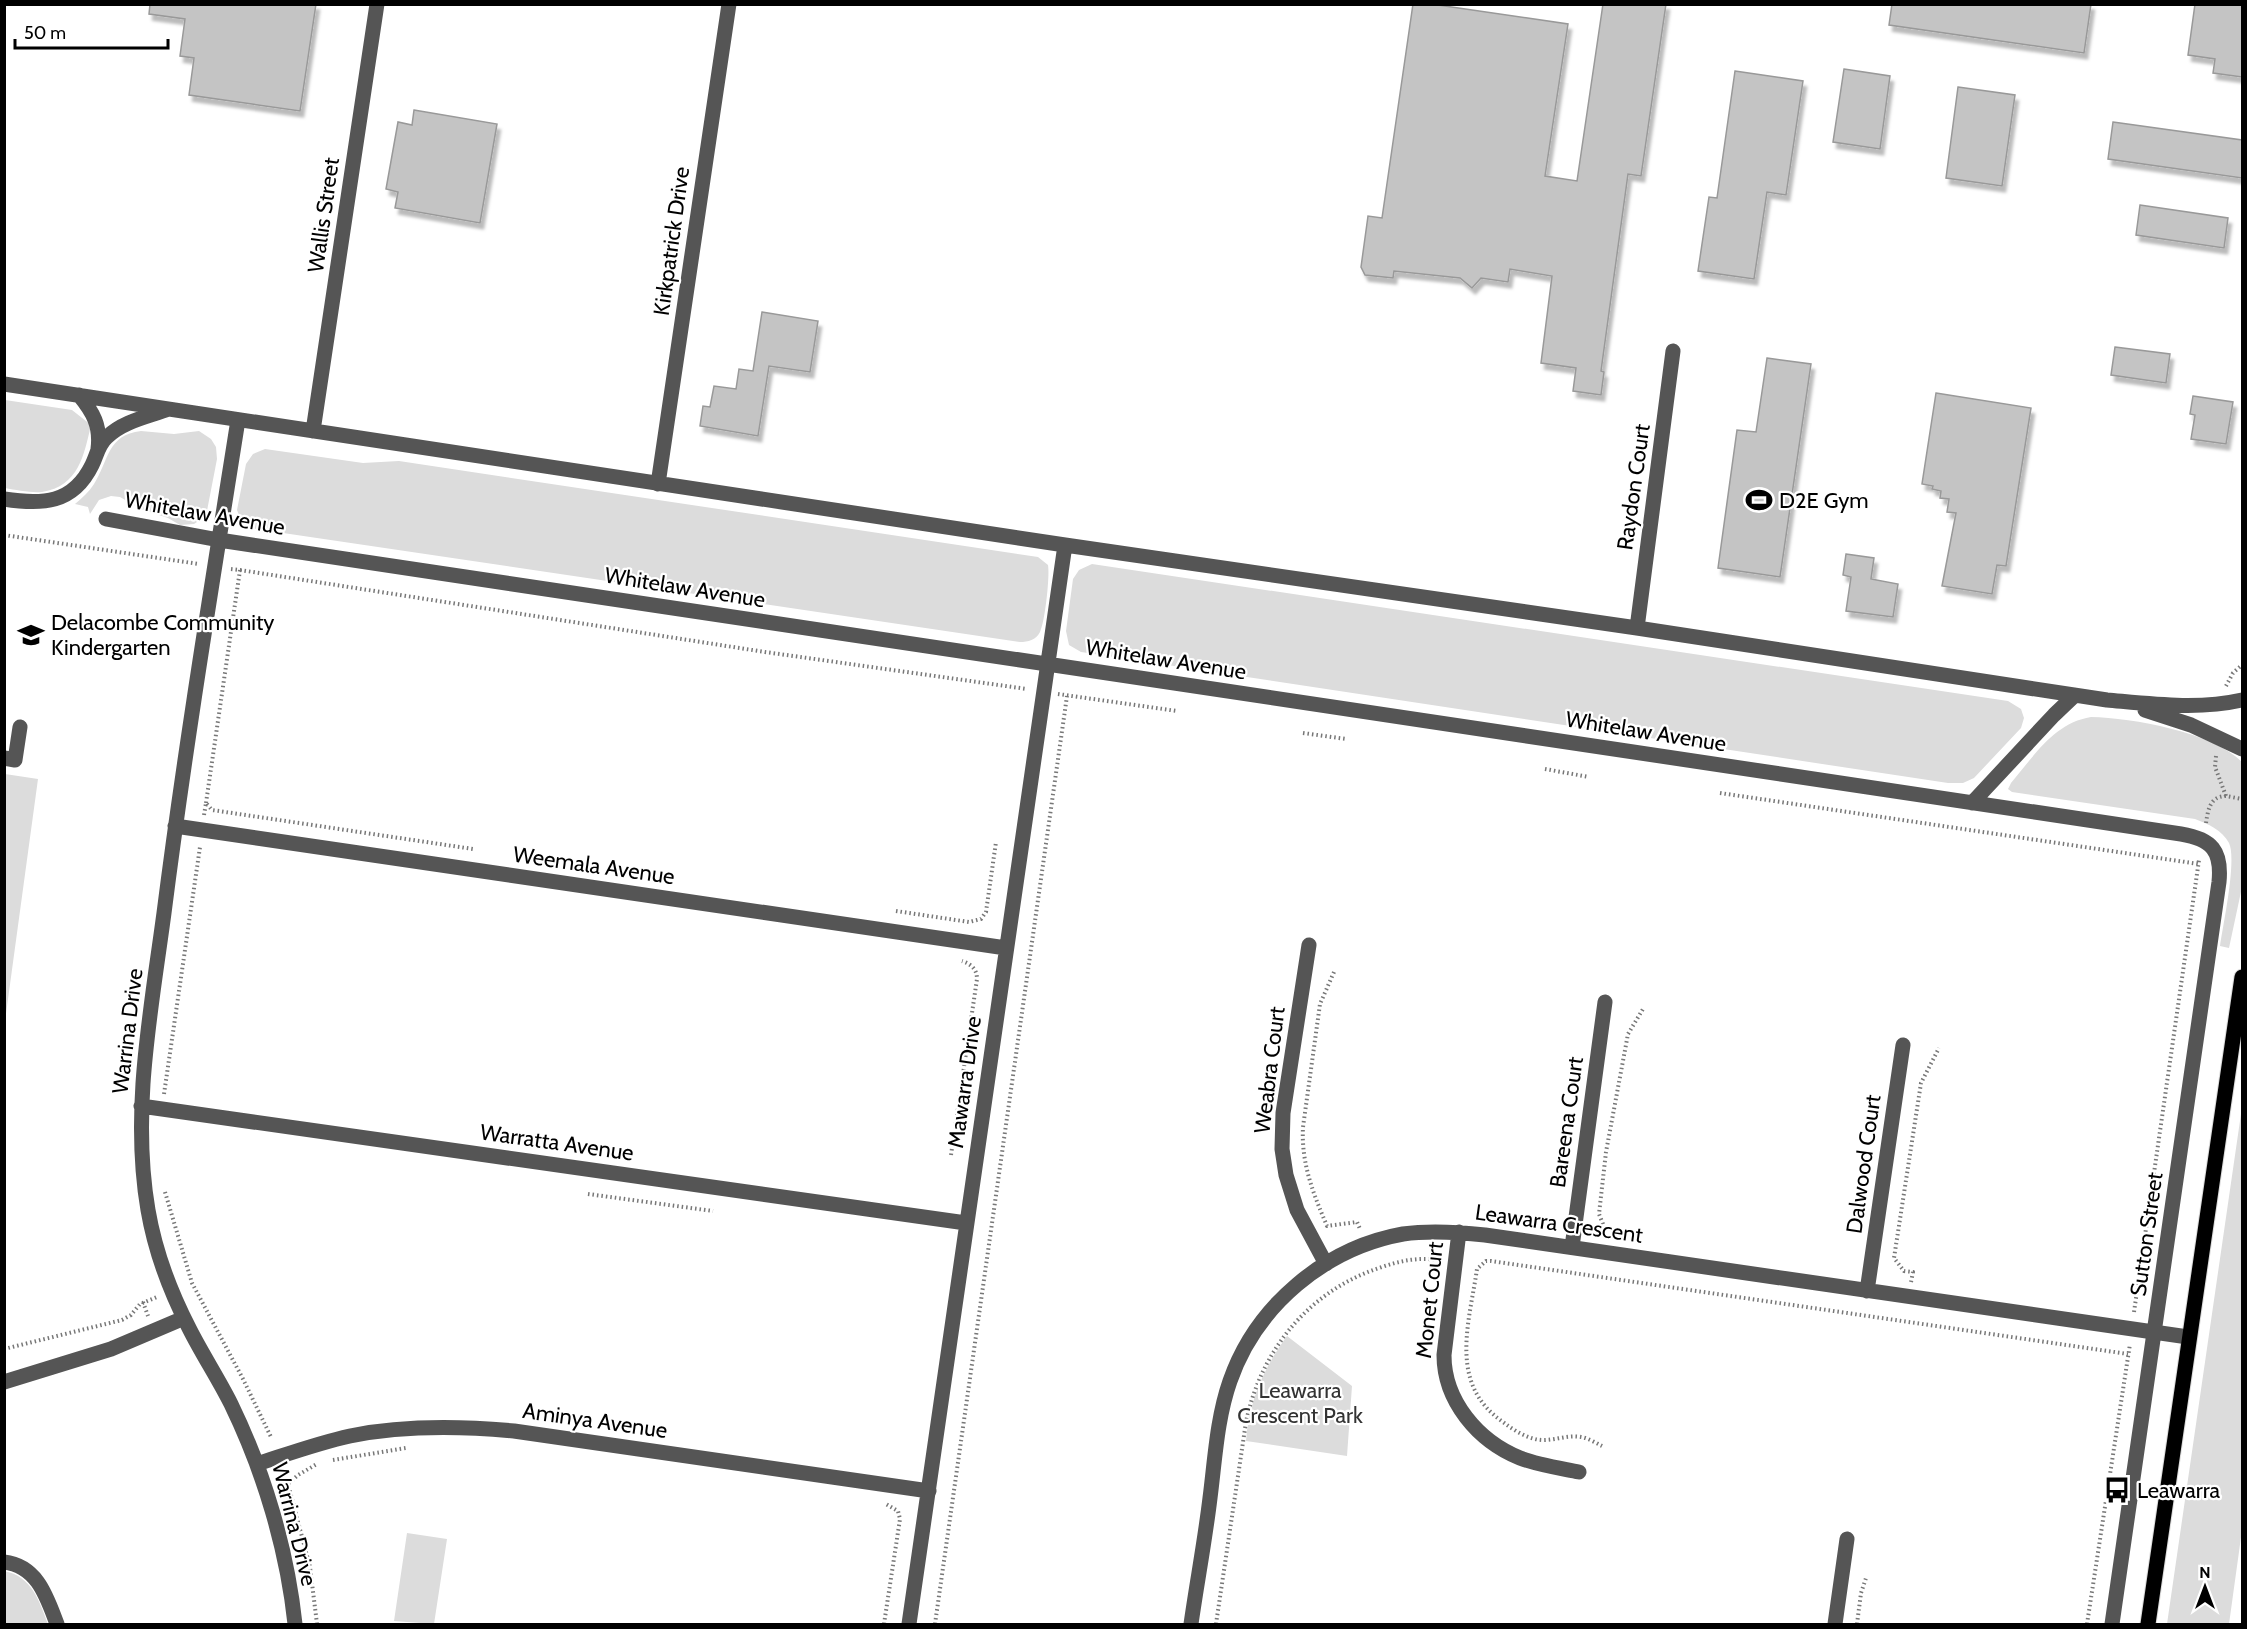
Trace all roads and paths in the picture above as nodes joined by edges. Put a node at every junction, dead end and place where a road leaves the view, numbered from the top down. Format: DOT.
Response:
graph roads {
  1 [pos="376,4"];
  2 [pos="729,4"];
  3 [pos="1673,351"];
  4 [pos="4,384"];
  5 [pos="79,395"];
  6 [pos="168,409"];
  7 [pos="238,420"];
  8 [pos="313,431"];
  9 [pos="98,449"];
  10 [pos="658,484"];
  11 [pos="4,499"];
  12 [pos="106,519"];
  13 [pos="4,535"];
  14 [pos="219,540"];
  15 [pos="71,545"];
  16 [pos="1065,545"];
  17 [pos="240,570"];
  18 [pos="1637,628"];
  19 [pos="1049,664"];
  20 [pos="1044,692"];
  21 [pos="2075,695"];
  22 [pos="1067,696"];
  23 [pos="2107,700"];
  24 [pos="2242,700"];
  25 [pos="1176,711"];
  26 [pos="20,727"];
  27 [pos="1303,733"];
  28 [pos="1346,739"];
  29 [pos="2242,748"];
  30 [pos="4,758"];
  31 [pos="1545,769"];
  32 [pos="1589,777"];
  33 [pos="1719,793"];
  34 [pos="1972,803"];
  35 [pos="175,826"];
  36 [pos="996,842"];
  37 [pos="2214,850"];
  38 [pos="199,854"];
  39 [pos="896,911"];
  40 [pos="1309,945"];
  41 [pos="1006,948"];
  42 [pos="960,960"];
  43 [pos="1334,972"];
  44 [pos="2242,983"];
  45 [pos="1605,1002"];
  46 [pos="1643,1009"];
  47 [pos="1903,1045"];
  48 [pos="1939,1048"];
  49 [pos="164,1095"];
  50 [pos="141,1106"];
  51 [pos="951,1155"];
  52 [pos="165,1190"];
  53 [pos="588,1194"];
  54 [pos="713,1211"];
  55 [pos="966,1223"];
  56 [pos="1459,1232"];
  57 [pos="1364,1245"];
  58 [pos="1572,1247"];
  59 [pos="1600,1251"];
  60 [pos="1456,1262"];
  61 [pos="1326,1264"];
  62 [pos="1482,1264"];
  63 [pos="1372,1270"];
  64 [pos="1595,1276"];
  65 [pos="1867,1290"];
  66 [pos="159,1295"];
  67 [pos="1909,1297"];
  68 [pos="184,1318"];
  69 [pos="1906,1321"];
  70 [pos="2132,1330"];
  71 [pos="2155,1333"];
  72 [pos="2188,1337"];
  73 [pos="4,1349"];
  74 [pos="2128,1354"];
  75 [pos="4,1382"];
  76 [pos="272,1437"];
  77 [pos="1602,1446"];
  78 [pos="412,1447"];
  79 [pos="329,1461"];
  80 [pos="319,1463"];
  81 [pos="257,1464"];
  82 [pos="1579,1472"];
  83 [pos="929,1491"];
  84 [pos="882,1503"];
  85 [pos="1847,1539"];
  86 [pos="4,1562"];
  87 [pos="1866,1578"];
  88 [pos="57,1624"];
  89 [pos="295,1624"];
  90 [pos="317,1624"];
  91 [pos="884,1624"];
  92 [pos="909,1624"];
  93 [pos="935,1624"];
  94 [pos="1191,1624"];
  95 [pos="1216,1624"];
  96 [pos="1834,1624"];
  97 [pos="1857,1624"];
  98 [pos="2087,1624"];
  99 [pos="2112,1624"];
  100 [pos="2148,1624"];
  1 -- 8 [label="street, Wallis Street"];
  2 -- 10 [label="street, Kirkpatrick Drive"];
  3 -- 18 [label="street, Raydon Court"];
  4 -- 5 [label="street"];
  5 -- 6 [label="street"];
  5 -- 9 [label="street"];
  6 -- 7 [label="street"];
  6 -- 9 [label="street"];
  7 -- 8 [label="street"];
  7 -- 14 [label="street, Warrina Drive"];
  8 -- 10 [label="street"];
  9 -- 11 [label="street"];
  10 -- 16 [label="street"];
  12 -- 14 [label="street, Whitelaw Avenue"];
  13 -- 15 [label="path"];
  14 -- 19 [label="street, Whitelaw Avenue"];
  14 -- 35 [label="street, Warrina Drive"];
  16 -- 18 [label="street"];
  16 -- 19 [label="street, Mawarra Drive"];
  17 -- 20 [label="path"];
  18 -- 21 [label="street"];
  19 -- 20 [label="street, Mawarra Drive"];
  19 -- 34 [label="street, Whitelaw Avenue"];
  20 -- 22 [label="path"];
  20 -- 41 [label="street, Mawarra Drive"];
  21 -- 23 [label="street"];
  21 -- 34 [label="street"];
  22 -- 25 [label="path"];
  22 -- 93 [label="path"];
  23 -- 24 [label="street"];
  23 -- 29 [label="street"];
  26 -- 30 [label="street"];
  27 -- 28 [label="path"];
  31 -- 32 [label="path"];
  33 -- 70 [label="path"];
  34 -- 37 [label="street, Whitelaw Avenue"];
  35 -- 41 [label="street, Weemala Avenue"];
  35 -- 50 [label="street, Warrina Drive"];
  36 -- 39 [label="path"];
  37 -- 71 [label="street, Sutton Street"];
  38 -- 49 [label="path"];
  40 -- 61 [label="street, Weabra Court"];
  41 -- 55 [label="street, Mawarra Drive"];
  42 -- 51 [label="path"];
  43 -- 57 [label="path"];
  44 -- 72 [label="main road"];
  45 -- 58 [label="street, Bareena Court"];
  46 -- 59 [label="path"];
  47 -- 65 [label="street, Dalwood Court"];
  48 -- 67 [label="path"];
  50 -- 55 [label="street, Warratta Avenue"];
  50 -- 68 [label="street, Warrina Drive"];
  52 -- 76 [label="path"];
  53 -- 54 [label="path"];
  55 -- 83 [label="street, Mawarra Drive"];
  56 -- 57 [label="street, Leawarra Crescent"];
  56 -- 58 [label="street, Leawarra Crescent"];
  56 -- 60 [label="street, Monet Court"];
  57 -- 61 [label="street, Leawarra Crescent"];
  57 -- 63 [label="path"];
  58 -- 59 [label="street, Leawarra Crescent"];
  59 -- 64 [label="path"];
  59 -- 65 [label="street, Leawarra Crescent"];
  60 -- 62 [label="path"];
  60 -- 63 [label="path"];
  60 -- 82 [label="street, Monet Court"];
  61 -- 94 [label="street, Leawarra Crescent"];
  62 -- 64 [label="path"];
  62 -- 77 [label="path"];
  63 -- 95 [label="path"];
  64 -- 69 [label="path"];
  65 -- 67 [label="street, Leawarra Crescent"];
  66 -- 73 [label="path"];
  67 -- 69 [label="path"];
  67 -- 70 [label="street, Leawarra Crescent"];
  68 -- 75 [label="street"];
  68 -- 81 [label="street, Warrina Drive"];
  69 -- 74 [label="path"];
  70 -- 71 [label="street, Leawarra Crescent"];
  70 -- 74 [label="path"];
  71 -- 72 [label="street, Leawarra Crescent"];
  71 -- 99 [label="street, Sutton Street"];
  72 -- 100 [label="main road"];
  74 -- 98 [label="path"];
  78 -- 79 [label="path"];
  80 -- 90 [label="path"];
  81 -- 83 [label="street, Aminya Avenue"];
  81 -- 89 [label="street, Warrina Drive"];
  83 -- 92 [label="street, Mawarra Drive"];
  84 -- 91 [label="path"];
  85 -- 96 [label="street"];
  86 -- 88 [label="street"];
  87 -- 97 [label="path"];
}
